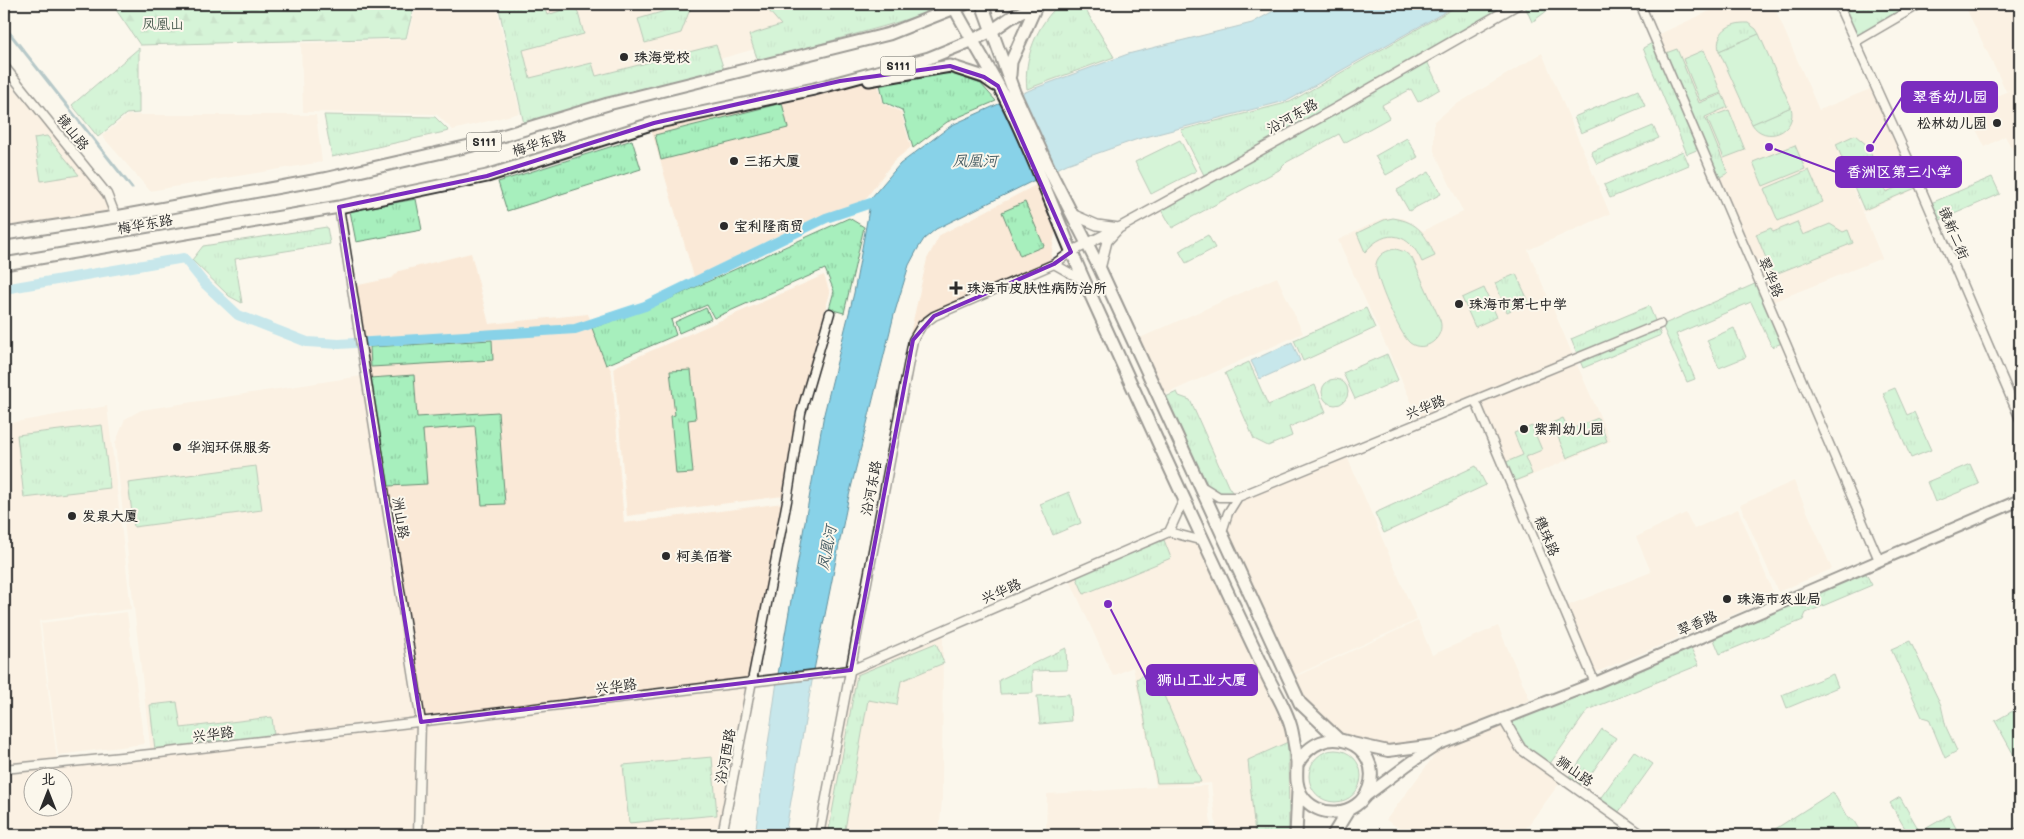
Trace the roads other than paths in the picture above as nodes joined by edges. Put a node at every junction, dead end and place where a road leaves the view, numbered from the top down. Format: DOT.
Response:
graph roads {
  1 [pos="982,4"];
  2 [pos="1037,4"];
  3 [pos="1518,4"];
  4 [pos="1640,4"];
  5 [pos="1838,4"];
  6 [pos="1920,4"];
  7 [pos="960,6"];
  8 [pos="993,30"];
  9 [pos="971,41"];
  10 [pos="1855,42"];
  11 [pos="4,66"];
  12 [pos="1010,79"];
  13 [pos="840,81"];
  14 [pos="998,86"];
  15 [pos="1009,94"];
  16 [pos="339,207"];
  17 [pos="1074,215"];
  18 [pos="116,217"];
  19 [pos="1119,228"];
  20 [pos="4,234"];
  21 [pos="1087,244"];
  22 [pos="1071,252"];
  23 [pos="4,264"];
  24 [pos="1054,264"];
  25 [pos="1100,269"];
  26 [pos="1084,281"];
  27 [pos="830,313"];
  28 [pos="1660,324"];
  29 [pos="1475,400"];
  30 [pos="2020,419"];
  31 [pos="1198,484"];
  32 [pos="1238,497"];
  33 [pos="1184,499"];
  34 [pos="2020,500"];
  35 [pos="1169,532"];
  36 [pos="1221,535"];
  37 [pos="1203,541"];
  38 [pos="1879,560"];
  39 [pos="851,670"];
  40 [pos="753,682"];
  41 [pos="1595,683"];
  42 [pos="1503,718"];
  43 [pos="421,722"];
  44 [pos="1336,738"];
  45 [pos="1352,743"];
  46 [pos="1439,744"];
  47 [pos="1297,765"];
  48 [pos="4,769"];
  49 [pos="1298,789"];
  50 [pos="1362,799"];
  51 [pos="1349,809"];
  52 [pos="2020,832"];
  53 [pos="418,835"];
  54 [pos="722,835"];
  55 [pos="819,835"];
  56 [pos="1296,835"];
  57 [pos="1333,835"];
  58 [pos="1642,835"];
  59 [pos="2015,835"];
  1 -- 8 [label="main road"];
  2 -- 8 [label="main road, 梅华东路 / S111"];
  2 -- 12 [label="main road"];
  3 -- 19 [label="street, 沿河东路"];
  4 -- 38 [label="street, 翠华路"];
  5 -- 10 [label="street, 镜新二街"];
  6 -- 10 [label="street"];
  7 -- 9 [label="main road"];
  7 -- 18 [label="main road, 梅华东路 / S111"];
  8 -- 9 [label="main road, 梅华东路 / S111"];
  8 -- 12 [label="main road"];
  9 -- 13 [label="main road, 梅华东路 / S111"];
  9 -- 14 [label="main road"];
  10 -- 30 [label="street, 镜新二街"];
  11 -- 18 [label="street, 镜山路"];
  12 -- 15 [label="main road"];
  13 -- 14 [label="main road"];
  13 -- 16 [label="main road, 梅华东路 / S111"];
  14 -- 15 [label="main road"];
  15 -- 17 [label="main road"];
  15 -- 22 [label="main road"];
  16 -- 23 [label="main road, 梅华东路 / S111"];
  16 -- 43 [label="street, 洲山路"];
  17 -- 19 [label="street"];
  17 -- 21 [label="main road"];
  18 -- 20 [label="main road, 梅华东路 / S111"];
  19 -- 21 [label="street"];
  19 -- 25 [label="street, 沿河东路"];
  21 -- 22 [label="street"];
  21 -- 25 [label="main road"];
  22 -- 24 [label="street, 沿河东路"];
  22 -- 26 [label="main road"];
  24 -- 26 [label="street"];
  24 -- 39 [label="street, 沿河东路"];
  25 -- 31 [label="main road"];
  26 -- 33 [label="main road"];
  27 -- 40 [label="street, 沿河西路"];
  28 -- 29 [label="street, 兴华路"];
  29 -- 32 [label="street, 兴华路"];
  29 -- 41 [label="street, 穗珠路"];
  31 -- 32 [label="street"];
  31 -- 36 [label="main road"];
  32 -- 36 [label="street"];
  33 -- 35 [label="street"];
  33 -- 37 [label="main road"];
  34 -- 38 [label="main road, 翠香路"];
  35 -- 37 [label="street"];
  35 -- 39 [label="street, 兴华路"];
  36 -- 44 [label="main road"];
  37 -- 47 [label="main road"];
  38 -- 41 [label="main road, 翠香路"];
  39 -- 40 [label="street, 兴华路"];
  39 -- 55 [label="street, 沿河东路"];
  40 -- 43 [label="street, 兴华路"];
  40 -- 54 [label="street, 沿河西路"];
  41 -- 42 [label="main road, 翠香路"];
  42 -- 46 [label="main road, 翠香路"];
  42 -- 58 [label="street, 狮山路"];
  43 -- 48 [label="street, 兴华路"];
  43 -- 53 [label="street, 洲山路"];
  44 -- 45 [label="main road"];
  44 -- 47 [label="main road"];
  45 -- 46 [label="main road"];
  45 -- 50 [label="main road"];
  46 -- 50 [label="main road"];
  47 -- 49 [label="main road"];
  49 -- 51 [label="main road"];
  49 -- 56 [label="main road"];
  50 -- 51 [label="main road"];
  51 -- 57 [label="main road"];
  52 -- 59 [label="street"];
}
